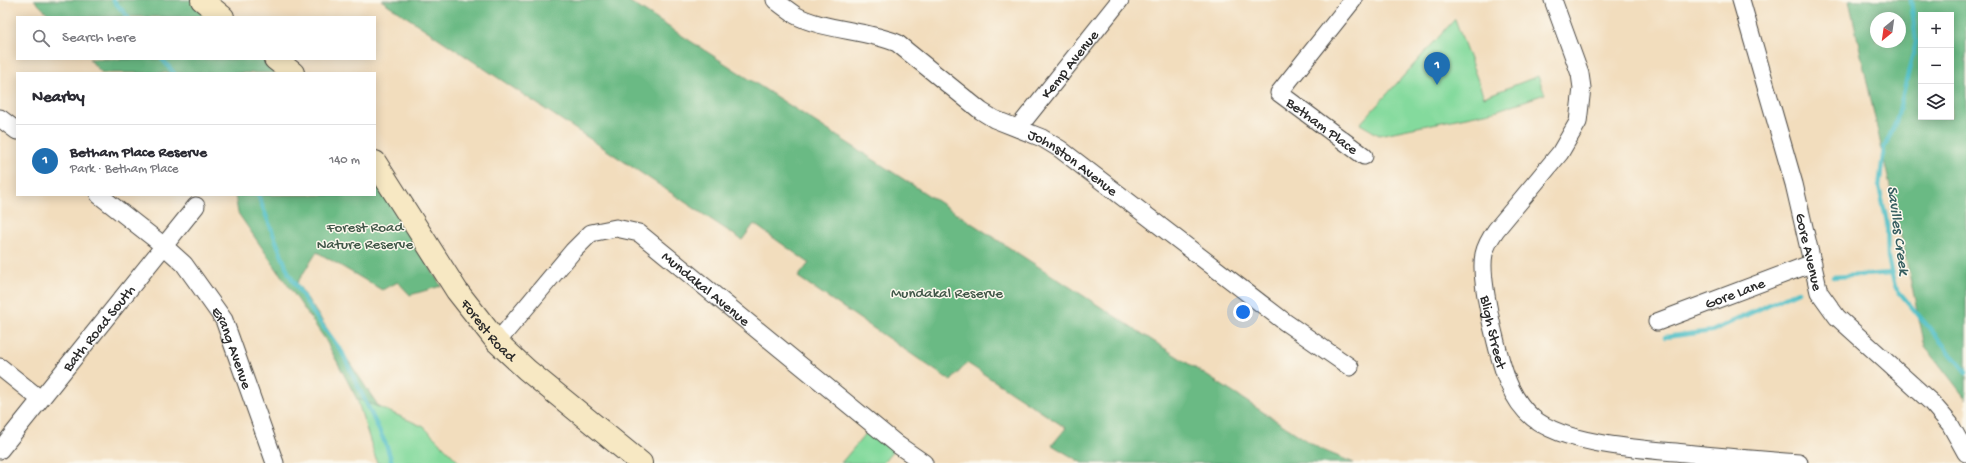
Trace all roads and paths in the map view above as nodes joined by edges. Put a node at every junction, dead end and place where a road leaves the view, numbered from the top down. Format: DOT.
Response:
graph roads {
  1 [pos="202,0"];
  2 [pos="775,0"];
  3 [pos="1120,0"];
  4 [pos="1353,0"];
  5 [pos="1553,0"];
  6 [pos="1741,0"];
  7 [pos="222,16"];
  8 [pos="276,60"];
  9 [pos="291,72"];
  10 [pos="0,118"];
  11 [pos="1018,128"];
  12 [pos="16,130"];
  13 [pos="1364,156"];
  14 [pos="376,164"];
  15 [pos="100,196"];
  16 [pos="196,206"];
  17 [pos="164,246"];
  18 [pos="1813,263"];
  19 [pos="1657,322"];
  20 [pos="497,342"];
  21 [pos="0,367"];
  22 [pos="1350,367"];
  23 [pos="40,399"];
  24 [pos="0,450"];
  25 [pos="1966,453"];
  26 [pos="1733,460"];
  27 [pos="275,463"];
  28 [pos="641,463"];
  29 [pos="924,463"];
  30 [pos="1799,463"];
  1 -- 7 [label="street"];
  2 -- 11 [label="street, Johnston Avenue"];
  3 -- 11 [label="street, Kemp Avenue"];
  4 -- 13 [label="street, Betham Place"];
  5 -- 26 [label="street, Bligh Street"];
  6 -- 18 [label="street, Gore Avenue"];
  8 -- 9 [label="street"];
  10 -- 12 [label="street"];
  11 -- 22 [label="street, Johnston Avenue"];
  14 -- 20 [label="street, Forest Road"];
  15 -- 17 [label="street, Erang Avenue"];
  16 -- 17 [label="street, Bath Road South"];
  17 -- 23 [label="street, Bath Road South"];
  17 -- 27 [label="street, Erang Avenue"];
  18 -- 19 [label="street, Gore Lane"];
  18 -- 25 [label="street, Gore Avenue"];
  20 -- 28 [label="street, Forest Road"];
  20 -- 29 [label="street, Mundakal Avenue"];
  21 -- 23 [label="street"];
  23 -- 24 [label="street, Bath Road South"];
  26 -- 30 [label="street, Bligh Street"];
}
